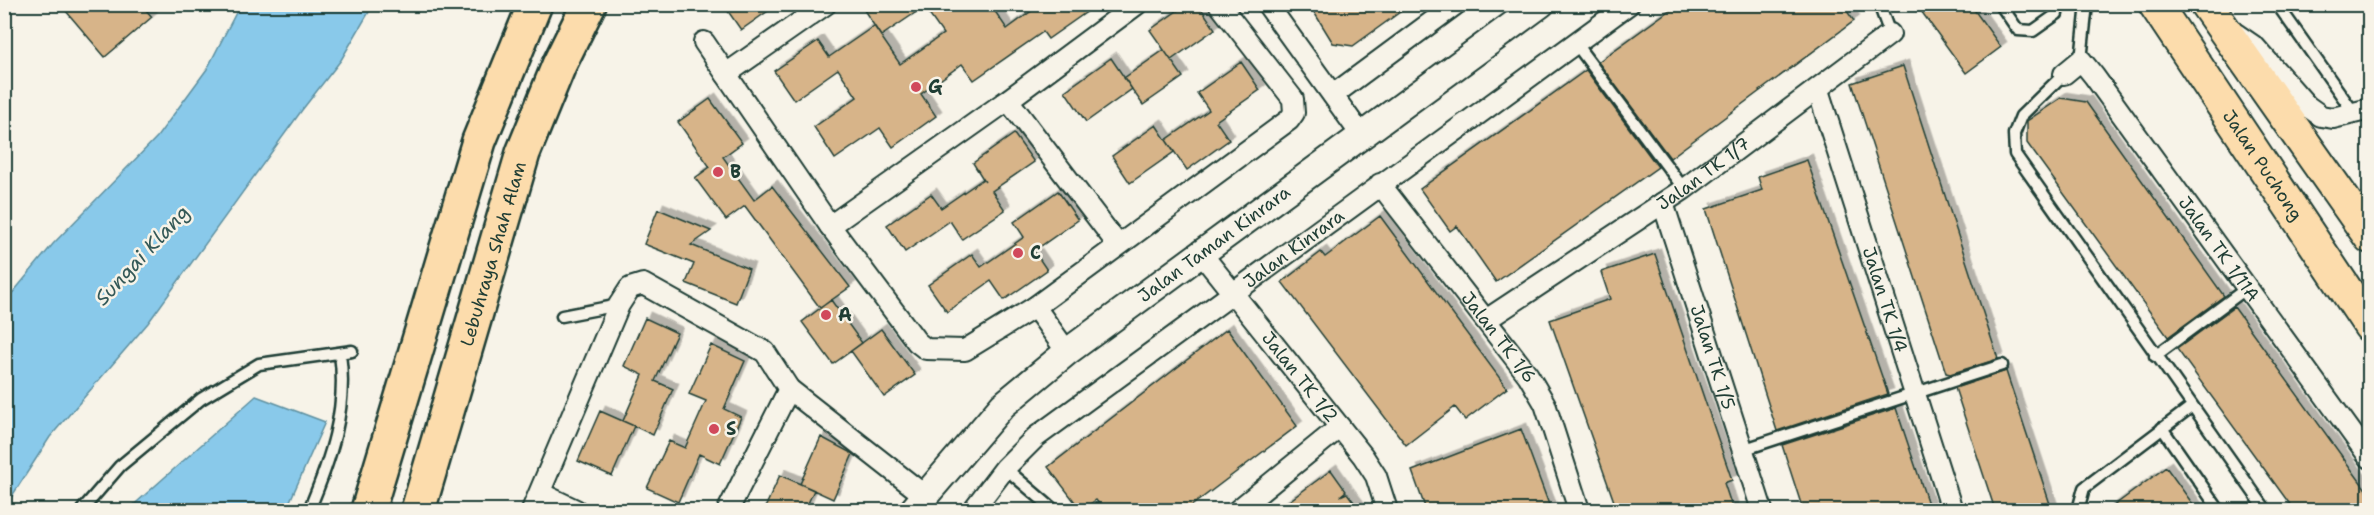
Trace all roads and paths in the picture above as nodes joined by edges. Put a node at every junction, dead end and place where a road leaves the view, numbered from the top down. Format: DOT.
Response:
graph roads {
  1 [pos="535,4"];
  2 [pos="589,4"];
  3 [pos="826,4"];
  4 [pos="1137,4"];
  5 [pos="1219,4"];
  6 [pos="1456,4"];
  7 [pos="1541,4"];
  8 [pos="1629,4"];
  9 [pos="1879,4"];
  10 [pos="2000,4"];
  11 [pos="2057,4"];
  12 [pos="2087,4"];
  13 [pos="2155,4"];
  14 [pos="2277,4"];
  15 [pos="1268,5"];
  16 [pos="2210,12"];
  17 [pos="1890,34"];
  18 [pos="704,42"];
  19 [pos="1576,44"];
  20 [pos="2081,60"];
  21 [pos="726,74"];
  22 [pos="2064,74"];
  23 [pos="1818,90"];
  24 [pos="1333,95"];
  25 [pos="1008,100"];
  26 [pos="2362,111"];
  27 [pos="1362,136"];
  28 [pos="1380,184"];
  29 [pos="1684,189"];
  30 [pos="1663,203"];
  31 [pos="830,226"];
  32 [pos="2370,237"];
  33 [pos="1118,245"];
  34 [pos="1200,252"];
  35 [pos="2247,288"];
  36 [pos="1233,293"];
  37 [pos="619,305"];
  38 [pos="1035,307"];
  39 [pos="562,316"];
  40 [pos="1486,320"];
  41 [pos="2370,326"];
  42 [pos="352,351"];
  43 [pos="1067,352"];
  44 [pos="340,354"];
  45 [pos="2155,356"];
  46 [pos="2002,365"];
  47 [pos="789,389"];
  48 [pos="1915,394"];
  49 [pos="2191,407"];
  50 [pos="1340,427"];
  51 [pos="2162,428"];
  52 [pos="1742,450"];
  53 [pos="2370,458"];
  54 [pos="1005,468"];
  55 [pos="536,502"];
  56 [pos="919,503"];
  57 [pos="82,510"];
  58 [pos="309,510"];
  59 [pos="368,510"];
  60 [pos="418,510"];
  61 [pos="576,510"];
  62 [pos="728,510"];
  63 [pos="973,510"];
  64 [pos="1054,510"];
  65 [pos="1238,510"];
  66 [pos="1387,510"];
  67 [pos="1578,510"];
  68 [pos="1762,510"];
  69 [pos="1952,510"];
  70 [pos="2078,510"];
  71 [pos="2219,510"];
  72 [pos="2266,510"];
  1 -- 59 [label="highway"];
  2 -- 60 [label="highway, Lebuhraya Shah Alam"];
  3 -- 21 [label="street"];
  4 -- 25 [label="street"];
  5 -- 33 [label="street"];
  6 -- 24 [label="street"];
  7 -- 27 [label="street, Jalan Taman Kinrara"];
  8 -- 19 [label="street, Jalan Kinrara"];
  9 -- 17 [label="lane, Jalan TK 1/7"];
  10 -- 11 [label="lane"];
  12 -- 20 [label="lane"];
  13 -- 41 [label="main road, Jalan Puchong"];
  14 -- 26 [label="lane"];
  15 -- 24 [label="street"];
  16 -- 26 [label="street"];
  16 -- 32 [label="main road"];
  17 -- 23 [label="street, Jalan TK 1/7"];
  18 -- 21 [label="street"];
  19 -- 28 [label="street, Jalan Kinrara"];
  19 -- 29 [label="lane"];
  20 -- 22 [label="street"];
  20 -- 35 [label="street, Jalan TK 1/11A"];
  21 -- 31 [label="street"];
  22 -- 45 [label="lane"];
  23 -- 29 [label="street, Jalan TK 1/7"];
  23 -- 48 [label="street, Jalan TK 1/4"];
  24 -- 27 [label="street"];
  25 -- 31 [label="street"];
  25 -- 33 [label="street"];
  27 -- 34 [label="street, Jalan Taman Kinrara"];
  28 -- 36 [label="street, Jalan Kinrara"];
  28 -- 40 [label="street, Jalan TK 1/6"];
  29 -- 30 [label="street, Jalan TK 1/7"];
  30 -- 40 [label="street, Jalan TK 1/7"];
  30 -- 52 [label="street, Jalan TK 1/5"];
  31 -- 38 [label="street"];
  33 -- 38 [label="street"];
  34 -- 36 [label="street, Jalan TK 1/2"];
  34 -- 43 [label="street, Jalan Taman Kinrara"];
  35 -- 45 [label="lane"];
  35 -- 53 [label="street, Jalan TK 1/11A"];
  36 -- 50 [label="street, Jalan TK 1/2"];
  36 -- 54 [label="street, Jalan Kinrara"];
  37 -- 39 [label="lane"];
  37 -- 47 [label="street"];
  37 -- 55 [label="street"];
  38 -- 43 [label="street"];
  40 -- 67 [label="street, Jalan TK 1/6"];
  42 -- 44 [label="lane"];
  43 -- 56 [label="street, Jalan Taman Kinrara"];
  44 -- 57 [label="lane"];
  44 -- 58 [label="lane"];
  45 -- 49 [label="lane"];
  46 -- 48 [label="lane"];
  47 -- 56 [label="street"];
  47 -- 62 [label="street"];
  48 -- 52 [label="lane"];
  48 -- 69 [label="street, Jalan TK 1/4"];
  49 -- 51 [label="lane"];
  49 -- 72 [label="lane"];
  50 -- 65 [label="street"];
  50 -- 66 [label="street, Jalan TK 1/2"];
  51 -- 70 [label="lane"];
  51 -- 71 [label="lane"];
  52 -- 68 [label="street, Jalan TK 1/5"];
  54 -- 63 [label="street, Jalan Kinrara"];
  54 -- 64 [label="lane"];
  55 -- 61 [label="street"];
}
